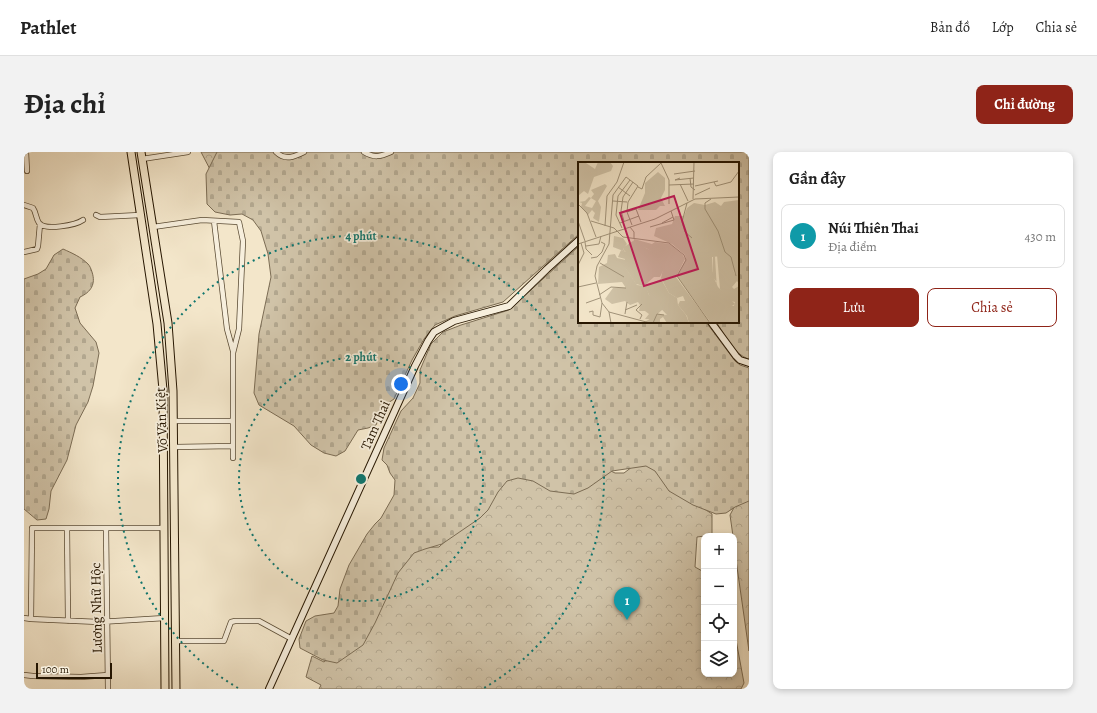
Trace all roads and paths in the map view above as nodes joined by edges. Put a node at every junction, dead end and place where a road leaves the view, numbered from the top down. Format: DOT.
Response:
graph roads {
  1 [pos="26,152"];
  2 [pos="130,152"];
  3 [pos="188,152"];
  4 [pos="276,152"];
  5 [pos="304,152"];
  6 [pos="364,152"];
  7 [pos="391,152"];
  8 [pos="141,155"];
  9 [pos="27,171"];
  10 [pos="146,188"];
  11 [pos="136,190"];
  12 [pos="24,205"];
  13 [pos="140,215"];
  14 [pos="96,216"];
  15 [pos="83,220"];
  16 [pos="214,221"];
  17 [pos="40,224"];
  18 [pos="153,227"];
  19 [pos="578,241"];
  20 [pos="24,252"];
  21 [pos="168,323"];
  22 [pos="712,323"];
  23 [pos="157,324"];
  24 [pos="233,353"];
  25 [pos="749,363"];
  26 [pos="233,421"];
  27 [pos="174,422"];
  28 [pos="233,446"];
  29 [pos="175,447"];
  30 [pos="233,458"];
  31 [pos="67,528"];
  32 [pos="106,528"];
  33 [pos="164,528"];
  34 [pos="24,618"];
  35 [pos="165,618"];
  36 [pos="31,619"];
  37 [pos="68,621"];
  38 [pos="107,622"];
  39 [pos="292,639"];
  40 [pos="175,641"];
  41 [pos="24,675"];
  42 [pos="108,675"];
  43 [pos="108,689"];
  44 [pos="165,689"];
  45 [pos="176,689"];
  46 [pos="269,689"];
  1 -- 9 [label="street"];
  2 -- 11 [label="main road, Võ Văn Kiệt"];
  3 -- 8 [label="street"];
  4 -- 5 [label="street"];
  6 -- 7 [label="street"];
  8 -- 10 [label="main road, Võ Văn Kiệt"];
  10 -- 11 [label="main road"];
  10 -- 18 [label="main road, Võ Văn Kiệt"];
  11 -- 13 [label="main road, Võ Văn Kiệt"];
  12 -- 17 [label="street"];
  13 -- 14 [label="street"];
  13 -- 23 [label="main road, Võ Văn Kiệt"];
  15 -- 17 [label="street"];
  16 -- 18 [label="street"];
  16 -- 24 [label="street"];
  16 -- 24 [label="street"];
  17 -- 20 [label="street"];
  18 -- 21 [label="main road, Võ Văn Kiệt"];
  19 -- 39 [label="street, Tam Thai"];
  21 -- 23 [label="main road"];
  21 -- 27 [label="main road, Võ Văn Kiệt"];
  22 -- 25 [label="street"];
  23 -- 33 [label="main road, Võ Văn Kiệt"];
  24 -- 26 [label="street"];
  26 -- 27 [label="street"];
  26 -- 28 [label="street"];
  27 -- 29 [label="main road, Võ Văn Kiệt"];
  28 -- 29 [label="street"];
  28 -- 30 [label="street"];
  29 -- 40 [label="main road, Võ Văn Kiệt"];
  31 -- 32 [label="street"];
  31 -- 36 [label="street"];
  31 -- 37 [label="street"];
  32 -- 33 [label="street"];
  32 -- 38 [label="street, Lương Nhữ Hộc"];
  33 -- 35 [label="main road, Võ Văn Kiệt"];
  34 -- 36 [label="street"];
  35 -- 38 [label="street"];
  35 -- 44 [label="main road, Võ Văn Kiệt"];
  36 -- 37 [label="street"];
  37 -- 38 [label="street"];
  38 -- 42 [label="street, Lương Nhữ Hộc"];
  39 -- 40 [label="street"];
  39 -- 46 [label="street, Tam Thai"];
  40 -- 45 [label="main road, Võ Văn Kiệt"];
  41 -- 42 [label="street"];
  42 -- 43 [label="street, Lương Nhữ Hộc"];
}
